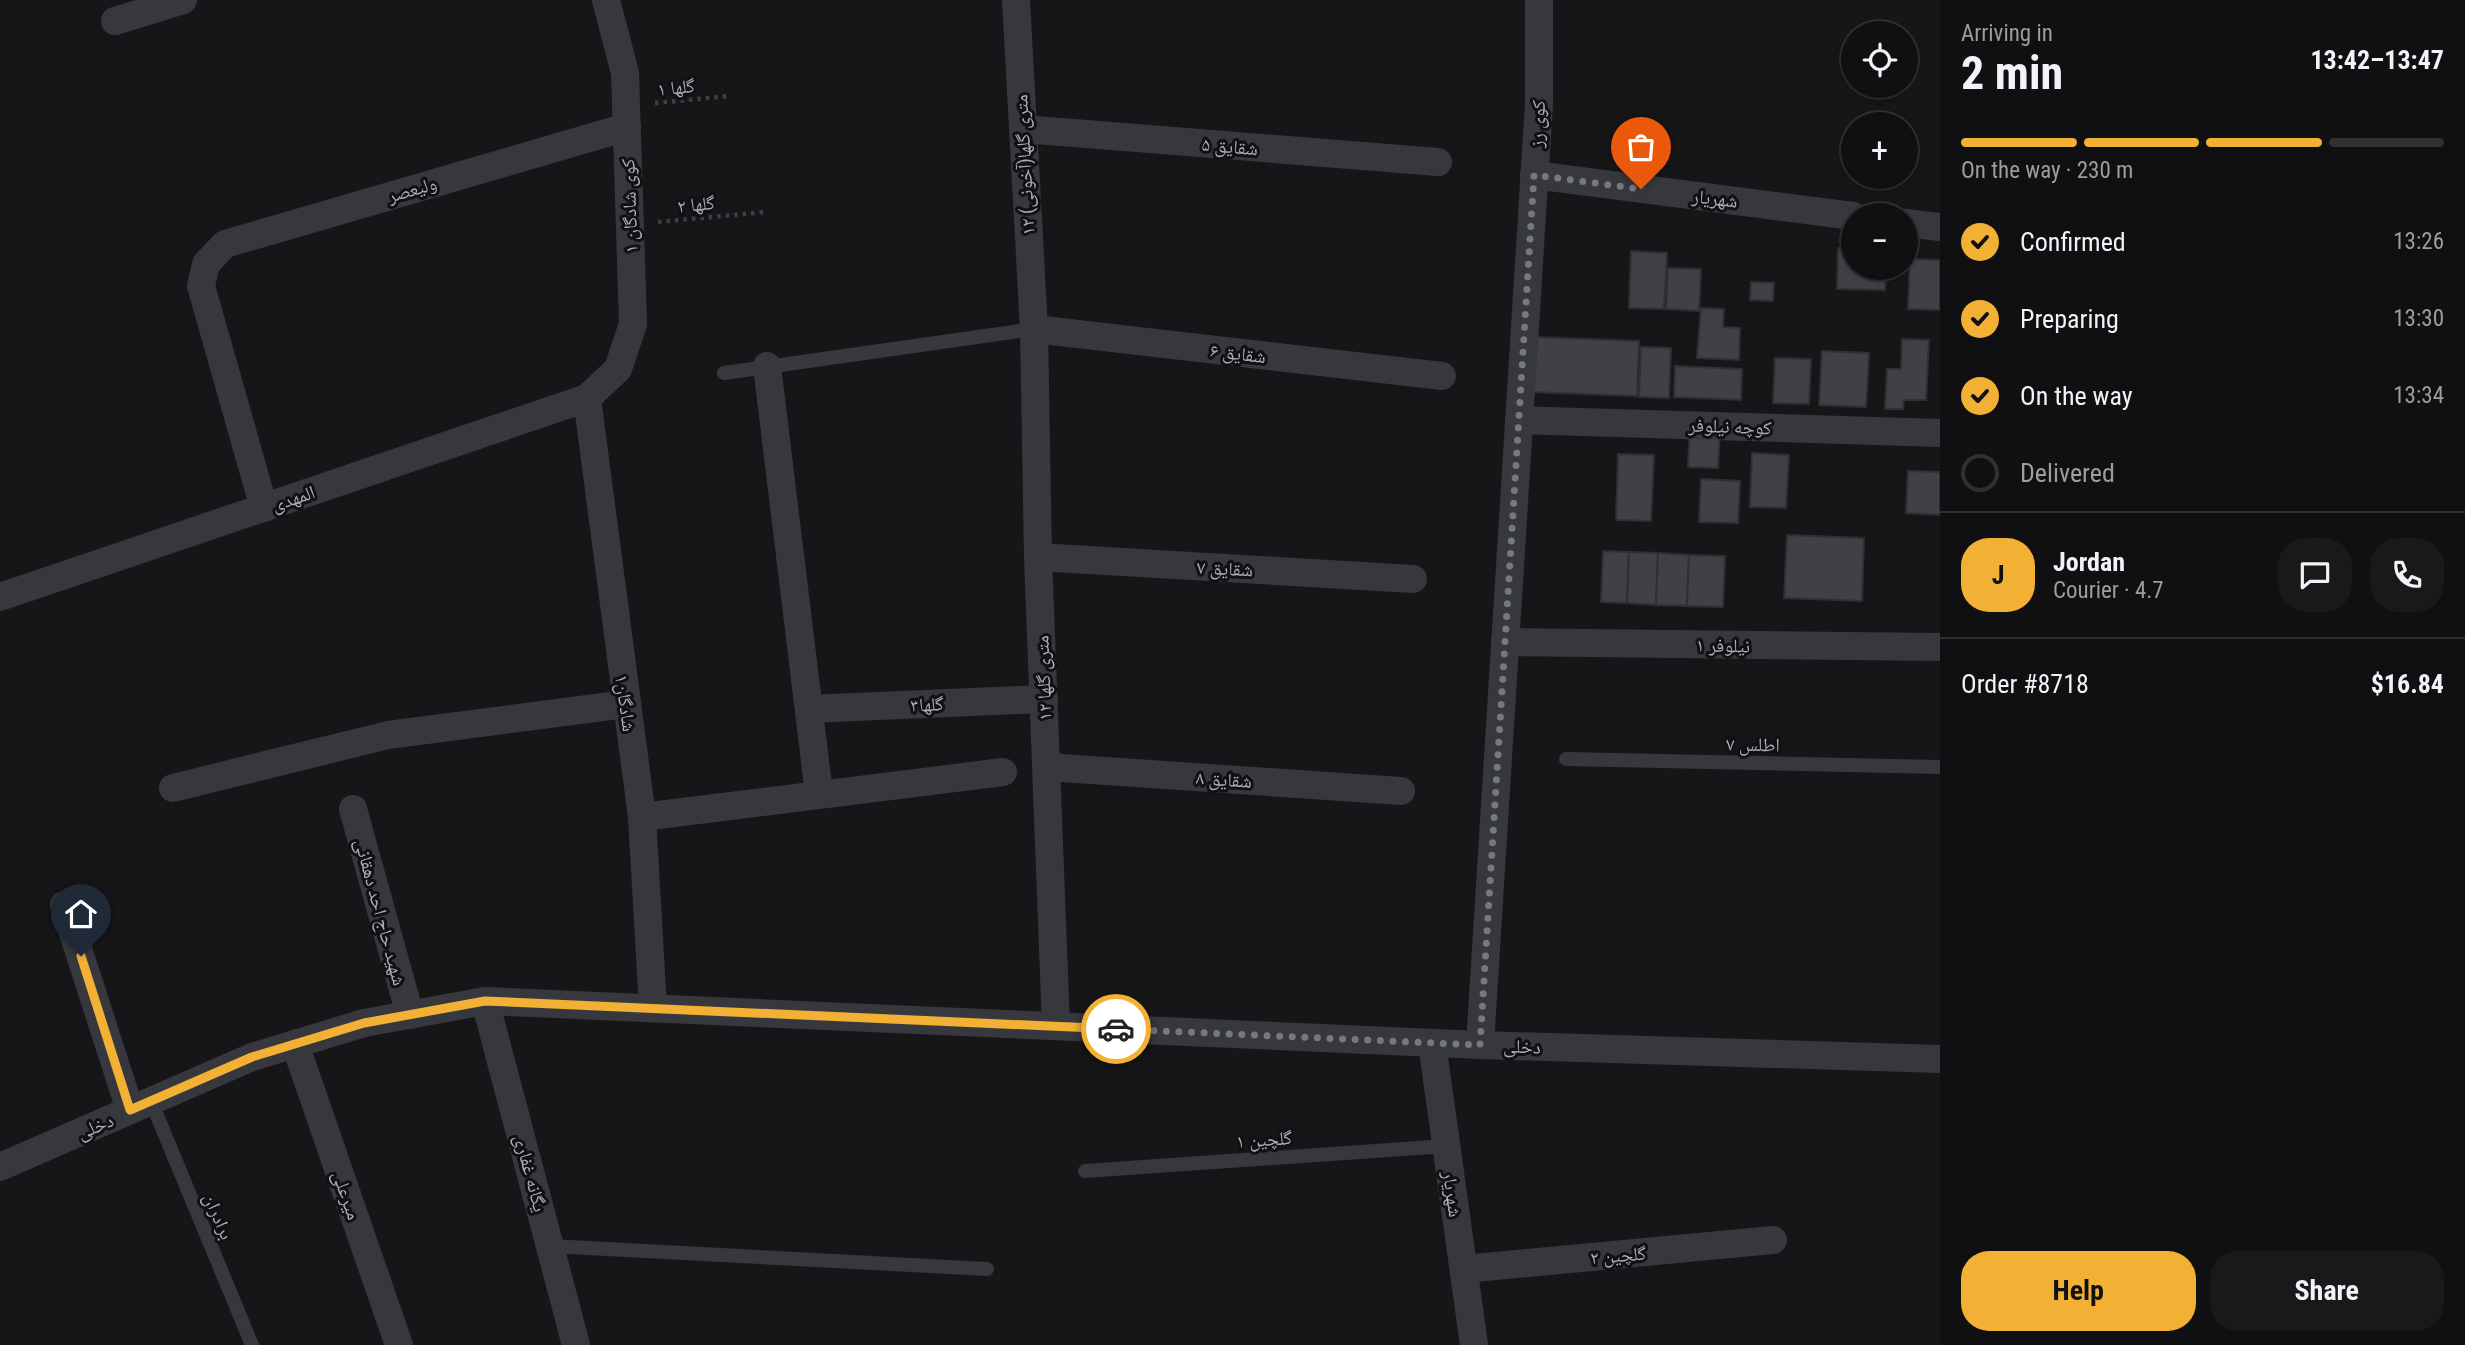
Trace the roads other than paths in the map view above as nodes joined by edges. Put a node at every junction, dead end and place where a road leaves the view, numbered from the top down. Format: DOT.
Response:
graph roads {
  1 [pos="183,0"];
  2 [pos="606,0"];
  3 [pos="1017,0"];
  4 [pos="1539,0"];
  5 [pos="115,21"];
  6 [pos="627,116"];
  7 [pos="1023,129"];
  8 [pos="1438,162"];
  9 [pos="1534,175"];
  10 [pos="1841,214"];
  11 [pos="1918,225"];
  12 [pos="1940,228"];
  13 [pos="1034,329"];
  14 [pos="767,366"];
  15 [pos="724,373"];
  16 [pos="1442,376"];
  17 [pos="587,398"];
  18 [pos="1519,420"];
  19 [pos="1940,433"];
  20 [pos="264,508"];
  21 [pos="1038,557"];
  22 [pos="1413,579"];
  23 [pos="0,597"];
  24 [pos="1505,642"];
  25 [pos="1940,647"];
  26 [pos="1044,699"];
  27 [pos="626,704"];
  28 [pos="809,709"];
  29 [pos="1566,759"];
  30 [pos="1047,767"];
  31 [pos="1940,767"];
  32 [pos="1003,772"];
  33 [pos="173,788"];
  34 [pos="1401,790"];
  35 [pos="819,794"];
  36 [pos="353,809"];
  37 [pos="642,817"];
  38 [pos="64,905"];
  39 [pos="485,1001"];
  40 [pos="653,1009"];
  41 [pos="410,1015"];
  42 [pos="1056,1026"];
  43 [pos="1432,1043"];
  44 [pos="295,1044"];
  45 [pos="1480,1045"];
  46 [pos="1940,1059"];
  47 [pos="141,1106"];
  48 [pos="1447,1146"];
  49 [pos="0,1167"];
  50 [pos="1085,1171"];
  51 [pos="1773,1240"];
  52 [pos="550,1246"];
  53 [pos="987,1269"];
  54 [pos="1464,1269"];
  55 [pos="252,1345"];
  56 [pos="399,1345"];
  57 [pos="576,1345"];
  58 [pos="1474,1345"];
  1 -- 5 [label="street"];
  2 -- 6 [label="street, کوی شادگان ۱"];
  3 -- 7 [label="street, ۱۲ متری گلها(آخونی)"];
  4 -- 9 [label="street, کوی رز"];
  6 -- 17 [label="street, کوی شادگان ۱"];
  6 -- 20 [label="street, ولیعصر"];
  7 -- 8 [label="street, شقایق ۵"];
  7 -- 13 [label="street, ۱۲ متری گلها(آخونی)"];
  9 -- 10 [label="street, شهریار"];
  9 -- 18 [label="street, کوی رز"];
  11 -- 12 [label="street"];
  13 -- 14 [label="lane"];
  13 -- 16 [label="street, شقایق ۶"];
  13 -- 21 [label="street, ۱۲ متری گلها"];
  14 -- 15 [label="lane"];
  14 -- 28 [label="street"];
  17 -- 20 [label="street, المهدی"];
  17 -- 27 [label="street, شادگان۱"];
  18 -- 19 [label="street, کوچه نیلوفر"];
  18 -- 24 [label="street, کوی رز"];
  20 -- 23 [label="street, المهدی"];
  21 -- 22 [label="street, شقایق ۷"];
  21 -- 26 [label="street, ۱۲ متری گلها"];
  24 -- 25 [label="street, نیلوفر ۱"];
  24 -- 45 [label="street, کوی رز"];
  26 -- 28 [label="street, گلها۳"];
  26 -- 30 [label="street, ۱۲ متری گلها"];
  27 -- 33 [label="street"];
  27 -- 37 [label="street, شادگان۱"];
  28 -- 35 [label="street"];
  29 -- 31 [label="lane, اطلس ۷"];
  30 -- 34 [label="street, شقایق ۸"];
  30 -- 42 [label="street, ۱۲ متری گلها"];
  32 -- 35 [label="street"];
  35 -- 37 [label="street"];
  36 -- 41 [label="street, شهید حاج احد دهقانی"];
  37 -- 40 [label="street, شادگان۱"];
  38 -- 47 [label="street"];
  39 -- 40 [label="street, دخلی"];
  39 -- 41 [label="street, دخلی"];
  39 -- 52 [label="street, یگانه غفاری"];
  40 -- 42 [label="street, دخلی"];
  41 -- 44 [label="street, دخلی"];
  42 -- 43 [label="street, دخلی"];
  43 -- 45 [label="street, دخلی"];
  43 -- 48 [label="street, شهریار"];
  44 -- 47 [label="street, دخلی"];
  44 -- 56 [label="street, میرعلی"];
  45 -- 46 [label="street, دخلی"];
  47 -- 49 [label="street, دخلی"];
  47 -- 55 [label="lane, برادران"];
  48 -- 50 [label="lane, گلچین ۱"];
  48 -- 54 [label="street, شهریار"];
  51 -- 54 [label="street, گلچین ۲"];
  52 -- 53 [label="lane"];
  52 -- 57 [label="street, یگانه غفاری"];
  54 -- 58 [label="street, شهریار"];
}
